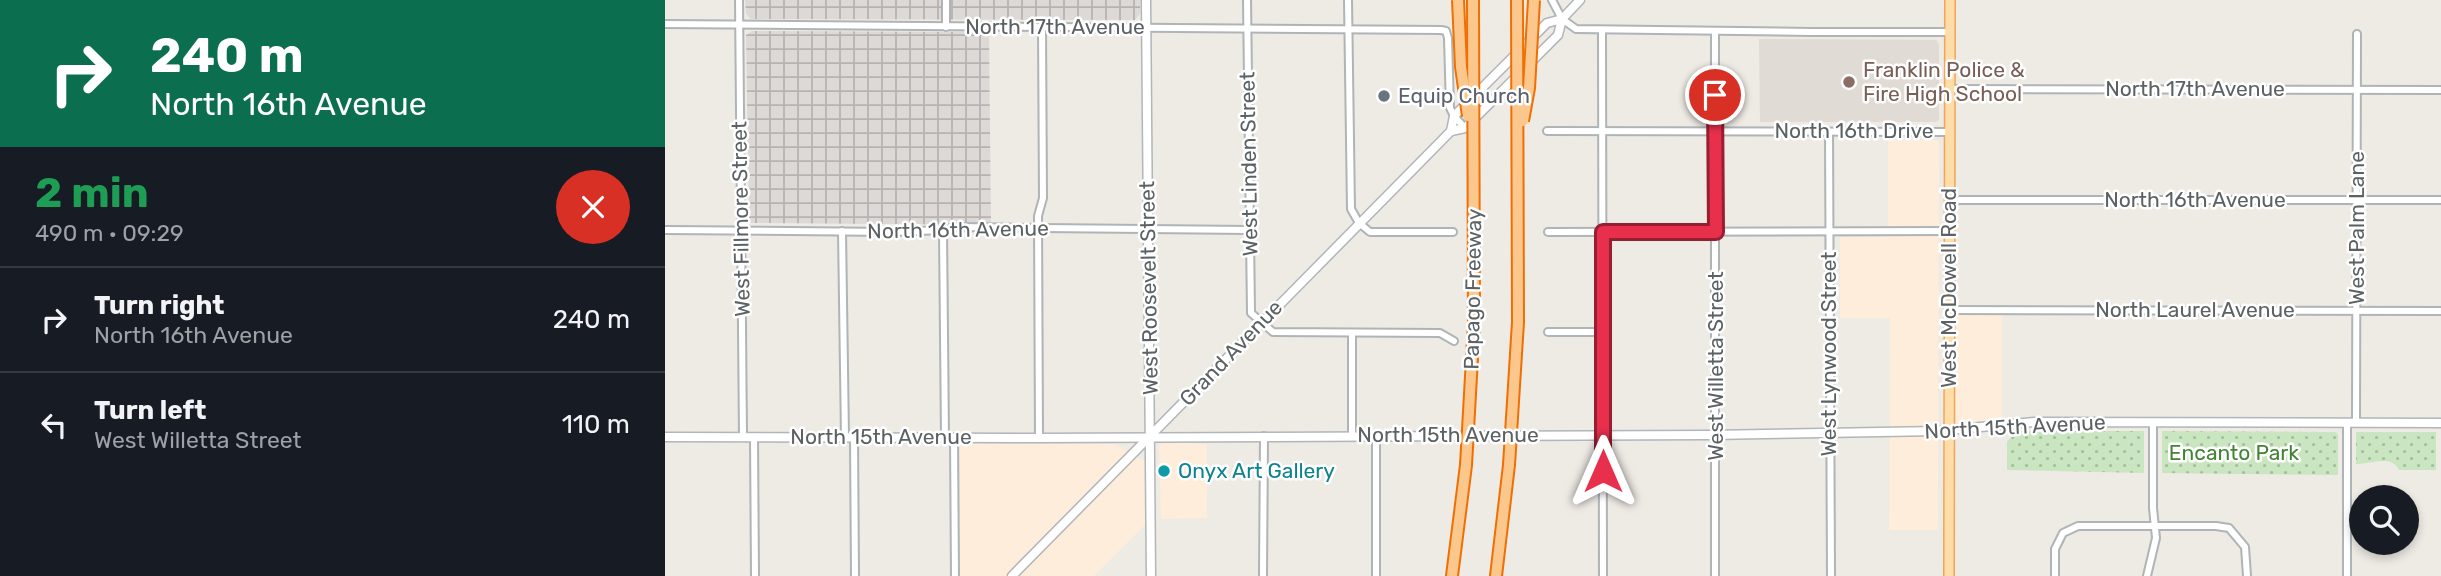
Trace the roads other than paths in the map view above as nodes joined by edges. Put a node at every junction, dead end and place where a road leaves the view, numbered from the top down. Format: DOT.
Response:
graph roads {
  1 [pos="739,0"];
  2 [pos="946,0"];
  3 [pos="1146,0"];
  4 [pos="1247,0"];
  5 [pos="1347,0"];
  6 [pos="1458,0"];
  7 [pos="1473,0"];
  8 [pos="1517,0"];
  9 [pos="1534,0"];
  10 [pos="1552,0"];
  11 [pos="1580,0"];
  12 [pos="1950,0"];
  13 [pos="1562,19"];
  14 [pos="665,24"];
  15 [pos="739,25"];
  16 [pos="946,27"];
  17 [pos="1042,27"];
  18 [pos="1146,27"];
  19 [pos="1247,28"];
  20 [pos="1348,30"];
  21 [pos="1602,30"];
  22 [pos="1715,31"];
  23 [pos="1950,32"];
  24 [pos="2357,34"];
  25 [pos="1949,89"];
  26 [pos="2357,90"];
  27 [pos="2441,90"];
  28 [pos="1454,116"];
  29 [pos="1465,128"];
  30 [pos="1451,131"];
  31 [pos="1548,131"];
  32 [pos="1603,131"];
  33 [pos="1716,131"];
  34 [pos="1829,132"];
  35 [pos="1949,132"];
  36 [pos="1518,151"];
  37 [pos="1474,164"];
  38 [pos="1950,200"];
  39 [pos="2357,200"];
  40 [pos="2441,200"];
  41 [pos="1359,223"];
  42 [pos="1038,228"];
  43 [pos="741,229"];
  44 [pos="1148,229"];
  45 [pos="665,230"];
  46 [pos="943,230"];
  47 [pos="1250,230"];
  48 [pos="842,231"];
  49 [pos="1829,231"];
  50 [pos="1950,231"];
  51 [pos="1453,232"];
  52 [pos="1548,232"];
  53 [pos="1603,232"];
  54 [pos="1716,232"];
  55 [pos="1949,310"];
  56 [pos="2357,311"];
  57 [pos="2441,311"];
  58 [pos="1261,324"];
  59 [pos="1548,332"];
  60 [pos="1602,332"];
  61 [pos="1352,333"];
  62 [pos="1454,341"];
  63 [pos="2153,422"];
  64 [pos="2352,423"];
  65 [pos="2441,424"];
  66 [pos="1948,430"];
  67 [pos="1830,433"];
  68 [pos="1352,435"];
  69 [pos="1376,435"];
  70 [pos="1602,435"];
  71 [pos="1716,435"];
  72 [pos="1150,436"];
  73 [pos="1264,436"];
  74 [pos="665,437"];
  75 [pos="743,437"];
  76 [pos="754,437"];
  77 [pos="849,437"];
  78 [pos="950,438"];
  79 [pos="1039,438"];
  80 [pos="2155,526"];
  81 [pos="755,576"];
  82 [pos="855,576"];
  83 [pos="955,576"];
  84 [pos="1012,576"];
  85 [pos="1151,576"];
  86 [pos="1263,576"];
  87 [pos="1376,576"];
  88 [pos="1454,576"];
  89 [pos="1496,576"];
  90 [pos="1603,576"];
  91 [pos="1716,576"];
  92 [pos="1831,576"];
  93 [pos="1949,576"];
  94 [pos="2055,576"];
  95 [pos="2147,576"];
  96 [pos="2246,576"];
  97 [pos="2347,576"];
  1 -- 15 [label="street, West Fillmore Street"];
  2 -- 16 [label="street"];
  3 -- 18 [label="street, West Roosevelt Street"];
  4 -- 19 [label="street, West Linden Street"];
  5 -- 20 [label="street"];
  6 -- 37 [label="highway, bridge"];
  7 -- 37 [label="highway, Papago Freeway, bridge"];
  8 -- 36 [label="highway, Papago Freeway, bridge"];
  9 -- 36 [label="highway, bridge"];
  10 -- 13 [label="street"];
  11 -- 13 [label="street"];
  12 -- 23 [label="main road, West McDowell Road"];
  13 -- 21 [label="street"];
  13 -- 28 [label="street"];
  13 -- 29 [label="street"];
  14 -- 15 [label="street, North 17th Avenue"];
  15 -- 16 [label="street, North 17th Avenue"];
  15 -- 43 [label="street, West Fillmore Street"];
  16 -- 17 [label="street, North 17th Avenue"];
  17 -- 18 [label="street, North 17th Avenue"];
  17 -- 42 [label="street"];
  18 -- 19 [label="street, North 17th Avenue"];
  18 -- 44 [label="street, West Roosevelt Street"];
  19 -- 20 [label="street, North 17th Avenue"];
  19 -- 47 [label="street, West Linden Street"];
  20 -- 28 [label="street, North 17th Avenue"];
  20 -- 41 [label="street"];
  21 -- 22 [label="street"];
  21 -- 32 [label="street"];
  22 -- 23 [label="street"];
  22 -- 33 [label="street, West Willetta Street"];
  23 -- 25 [label="main road, West McDowell Road"];
  24 -- 26 [label="street, West Palm Lane"];
  25 -- 26 [label="street, North 17th Avenue"];
  25 -- 35 [label="main road, West McDowell Road"];
  26 -- 27 [label="street, North 17th Avenue"];
  26 -- 39 [label="street, West Palm Lane"];
  28 -- 29 [label="street"];
  28 -- 30 [label="street"];
  29 -- 30 [label="street"];
  30 -- 41 [label="street, Grand Avenue"];
  31 -- 32 [label="street, North 16th Drive"];
  32 -- 33 [label="street, North 16th Drive"];
  32 -- 53 [label="street"];
  33 -- 34 [label="street, North 16th Drive"];
  33 -- 54 [label="street, West Willetta Street"];
  34 -- 35 [label="street, North 16th Drive"];
  34 -- 49 [label="street, West Lynwood Street"];
  35 -- 38 [label="main road, West McDowell Road"];
  36 -- 89 [label="highway, Papago Freeway, bridge"];
  37 -- 88 [label="highway, Papago Freeway, bridge"];
  38 -- 39 [label="street, North 16th Avenue"];
  38 -- 50 [label="main road, West McDowell Road"];
  39 -- 40 [label="street, North 16th Avenue"];
  39 -- 56 [label="street, West Palm Lane"];
  41 -- 51 [label="street"];
  41 -- 58 [label="street, Grand Avenue"];
  42 -- 44 [label="street, North 16th Avenue"];
  42 -- 46 [label="street, North 16th Avenue"];
  42 -- 79 [label="street"];
  43 -- 45 [label="street, North 16th Avenue"];
  43 -- 48 [label="street, North 16th Avenue"];
  43 -- 75 [label="street, West Fillmore Street"];
  44 -- 47 [label="street, North 16th Avenue"];
  44 -- 72 [label="street, West Roosevelt Street"];
  46 -- 48 [label="street, North 16th Avenue"];
  46 -- 78 [label="street"];
  47 -- 58 [label="street, West Linden Street"];
  48 -- 77 [label="street"];
  49 -- 50 [label="street"];
  49 -- 54 [label="street"];
  49 -- 67 [label="street, West Lynwood Street"];
  50 -- 55 [label="main road, West McDowell Road"];
  52 -- 53 [label="street"];
  53 -- 54 [label="street"];
  53 -- 60 [label="street"];
  54 -- 71 [label="street, West Willetta Street"];
  55 -- 56 [label="street, North Laurel Avenue"];
  55 -- 66 [label="main road, West McDowell Road"];
  56 -- 57 [label="street, North Laurel Avenue"];
  56 -- 64 [label="street, West Palm Lane"];
  58 -- 61 [label="street"];
  58 -- 72 [label="street, Grand Avenue"];
  59 -- 60 [label="street"];
  60 -- 70 [label="street"];
  61 -- 62 [label="street"];
  61 -- 68 [label="street"];
  63 -- 64 [label="street, North 15th Avenue"];
  63 -- 66 [label="street, North 15th Avenue"];
  63 -- 80 [label="street"];
  64 -- 65 [label="street, North 15th Avenue"];
  64 -- 97 [label="street, West Palm Lane"];
  66 -- 67 [label="street, North 15th Avenue"];
  66 -- 93 [label="main road, West McDowell Road"];
  67 -- 71 [label="street, North 15th Avenue"];
  67 -- 92 [label="street, West Lynwood Street"];
  68 -- 69 [label="street, North 15th Avenue"];
  68 -- 73 [label="street, North 15th Avenue"];
  69 -- 70 [label="street, North 15th Avenue"];
  69 -- 87 [label="street"];
  70 -- 71 [label="street, North 15th Avenue"];
  70 -- 90 [label="street"];
  71 -- 91 [label="street, West Willetta Street"];
  72 -- 73 [label="street, North 15th Avenue"];
  72 -- 79 [label="street, North 15th Avenue"];
  72 -- 84 [label="street, Grand Avenue"];
  72 -- 85 [label="street, West Roosevelt Street"];
  73 -- 86 [label="street"];
  74 -- 75 [label="street, North 15th Avenue"];
  75 -- 76 [label="street, North 15th Avenue"];
  76 -- 77 [label="street, North 15th Avenue"];
  76 -- 81 [label="street"];
  77 -- 78 [label="street, North 15th Avenue"];
  77 -- 82 [label="street"];
  78 -- 79 [label="street, North 15th Avenue"];
  78 -- 83 [label="street"];
  80 -- 94 [label="street"];
  80 -- 95 [label="street"];
  80 -- 96 [label="street"];
}
